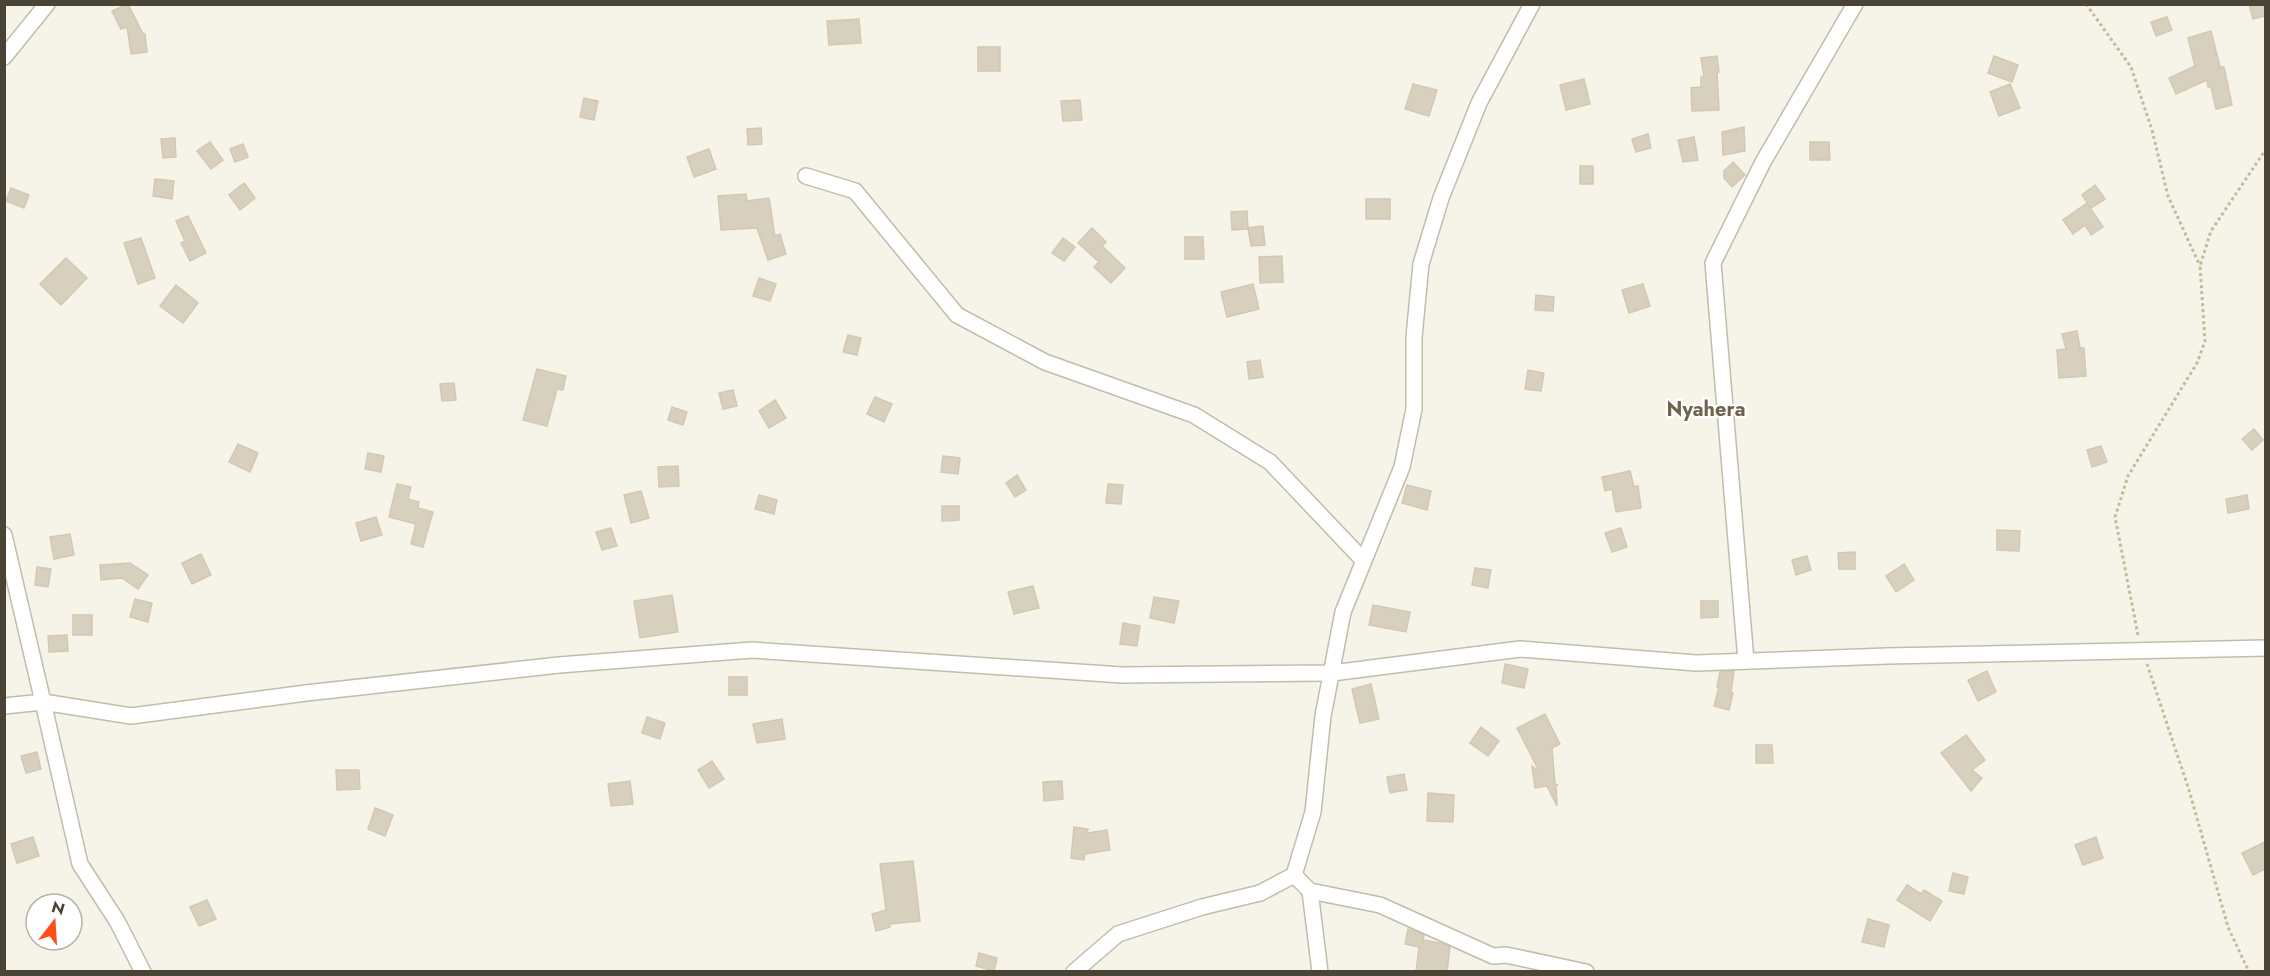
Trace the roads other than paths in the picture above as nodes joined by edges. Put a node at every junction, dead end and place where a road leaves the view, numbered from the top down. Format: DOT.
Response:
graph roads {
  1 [pos="47,4"];
  2 [pos="1532,4"];
  3 [pos="1855,4"];
  4 [pos="4,57"];
  5 [pos="806,176"];
  6 [pos="4,536"];
  7 [pos="1363,560"];
  8 [pos="2265,648"];
  9 [pos="1746,661"];
  10 [pos="1332,673"];
  11 [pos="43,702"];
  12 [pos="4,706"];
  13 [pos="1294,875"];
  14 [pos="1310,891"];
  15 [pos="144,972"];
  16 [pos="1074,972"];
  17 [pos="1320,972"];
  18 [pos="1586,972"];
  1 -- 4 [label="street"];
  2 -- 7 [label="street"];
  3 -- 9 [label="street"];
  5 -- 7 [label="street"];
  6 -- 11 [label="street"];
  7 -- 10 [label="street"];
  8 -- 9 [label="street"];
  9 -- 10 [label="street"];
  10 -- 11 [label="street"];
  10 -- 13 [label="street"];
  11 -- 12 [label="street"];
  11 -- 15 [label="street"];
  13 -- 14 [label="street"];
  13 -- 16 [label="street"];
  14 -- 17 [label="street"];
  14 -- 18 [label="street"];
}
